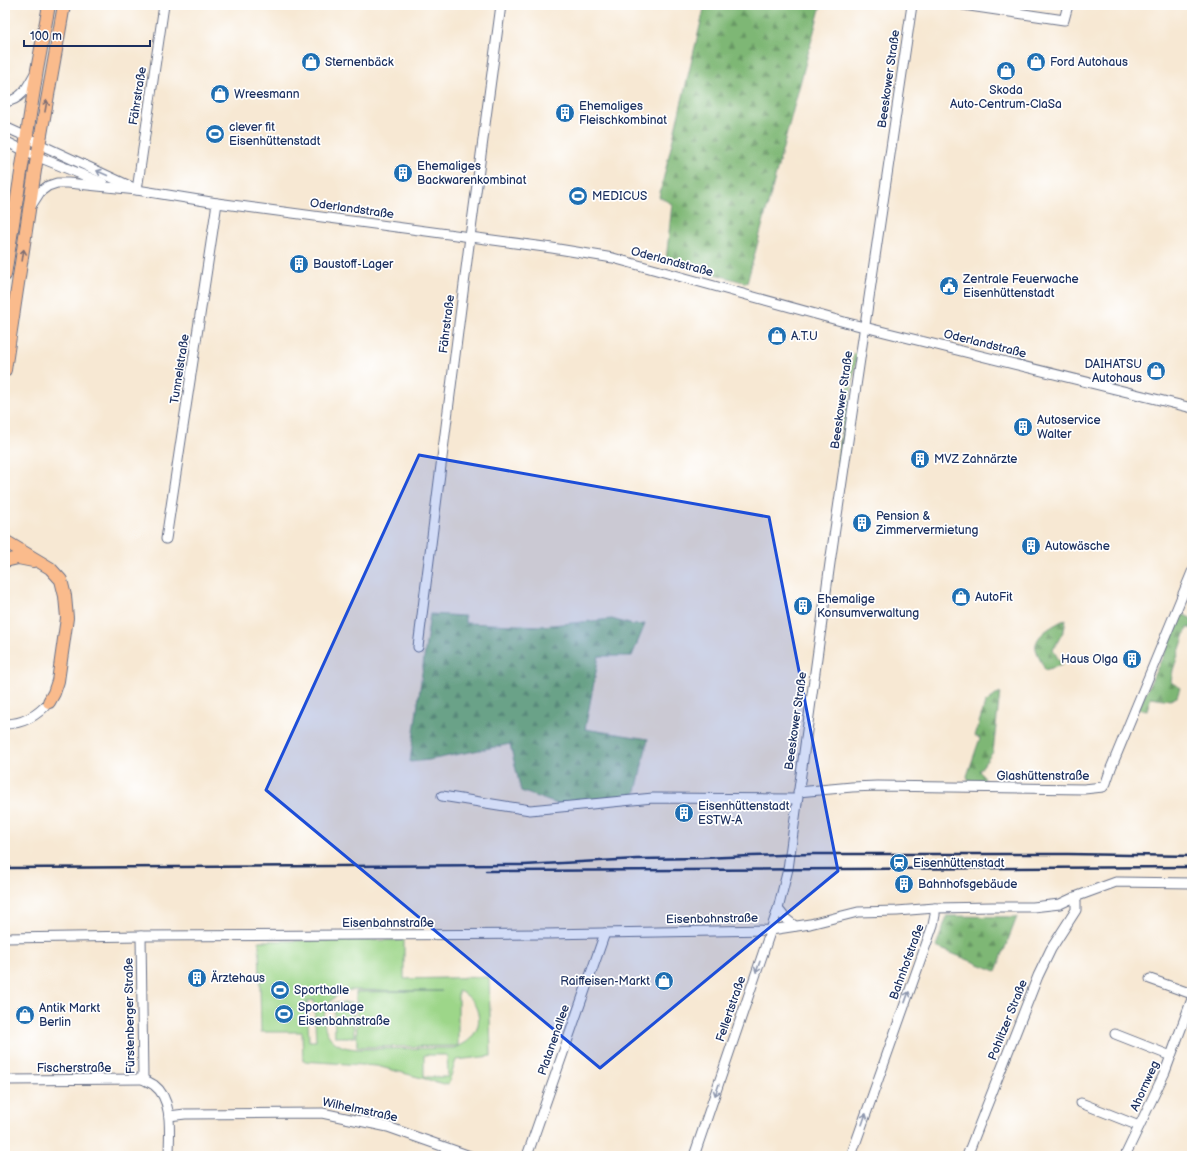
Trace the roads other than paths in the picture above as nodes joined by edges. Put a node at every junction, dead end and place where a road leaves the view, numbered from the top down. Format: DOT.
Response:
graph roads {
  1 [pos="49,5"];
  2 [pos="64,5"];
  3 [pos="164,5"];
  4 [pos="501,5"];
  5 [pos="912,5"];
  6 [pos="963,5"];
  7 [pos="1068,5"];
  8 [pos="37,70"];
  9 [pos="5,102"];
  10 [pos="5,127"];
  11 [pos="26,137"];
  12 [pos="5,141"];
  13 [pos="39,144"];
  14 [pos="24,151"];
  15 [pos="37,157"];
  16 [pos="112,187"];
  17 [pos="136,190"];
  18 [pos="217,203"];
  19 [pos="30,207"];
  20 [pos="470,237"];
  21 [pos="5,275"];
  22 [pos="865,327"];
  23 [pos="5,370"];
  24 [pos="1192,408"];
  25 [pos="166,539"];
  26 [pos="5,541"];
  27 [pos="5,561"];
  28 [pos="39,562"];
  29 [pos="1192,572"];
  30 [pos="418,646"];
  31 [pos="49,702"];
  32 [pos="5,724"];
  33 [pos="798,795"];
  34 [pos="442,796"];
  35 [pos="788,870"];
  36 [pos="1192,883"];
  37 [pos="1075,897"];
  38 [pos="935,908"];
  39 [pos="778,909"];
  40 [pos="795,926"];
  41 [pos="771,930"];
  42 [pos="605,933"];
  43 [pos="141,936"];
  44 [pos="5,938"];
  45 [pos="1150,979"];
  46 [pos="1192,994"];
  47 [pos="1192,1000"];
  48 [pos="1115,1034"];
  49 [pos="1171,1056"];
  50 [pos="143,1079"];
  51 [pos="5,1080"];
  52 [pos="1081,1104"];
  53 [pos="169,1116"];
  54 [pos="1139,1126"];
  55 [pos="169,1156"];
  56 [pos="470,1156"];
  57 [pos="527,1156"];
  58 [pos="694,1156"];
  59 [pos="851,1156"];
  60 [pos="967,1156"];
  61 [pos="1125,1156"];
  1 -- 8 [label="main road"];
  13 -- 2 [label="main road, one-way"];
  3 -- 17 [label="street, Fährstraße"];
  4 -- 20 [label="street, Fährstraße"];
  5 -- 22 [label="street, Beeskower Straße"];
  6 -- 7 [label="street"];
  8 -- 9 [label="street"];
  8 -- 11 [label="main road"];
  10 -- 11 [label="street, Oderlandstraße"];
  11 -- 13 [label="street, Oderlandstraße"];
  11 -- 14 [label="main road"];
  12 -- 14 [label="street, Oderlandstraße"];
  13 -- 15 [label="main road"];
  17 -- 13 [label="street, Oderlandstraße, one-way"];
  14 -- 15 [label="street, Oderlandstraße"];
  14 -- 21 [label="main road"];
  15 -- 16 [label="street, Oderlandstraße"];
  15 -- 19 [label="main road"];
  16 -- 17 [label="street, Oderlandstraße"];
  16 -- 19 [label="street, Oderlandstraße"];
  17 -- 18 [label="street, Oderlandstraße"];
  18 -- 20 [label="street, Oderlandstraße"];
  18 -- 25 [label="street, Tunnelstraße"];
  23 -- 19 [label="main road, one-way"];
  20 -- 22 [label="street, Oderlandstraße"];
  20 -- 30 [label="street, Fährstraße"];
  22 -- 24 [label="street, Oderlandstraße"];
  22 -- 33 [label="street, Beeskower Straße"];
  26 -- 28 [label="main road"];
  27 -- 28 [label="main road"];
  28 -- 31 [label="main road"];
  29 -- 33 [label="street, Glashüttenstraße"];
  31 -- 32 [label="street"];
  33 -- 34 [label="street"];
  33 -- 35 [label="street, Beeskower Straße"];
  35 -- 39 [label="street, Fellertstraße"];
  36 -- 37 [label="street"];
  37 -- 38 [label="street"];
  37 -- 60 [label="street, Pohlitzer Straße"];
  38 -- 40 [label="street, Bahnhofstraße"];
  59 -- 38 [label="street, Bahnhofstraße, one-way"];
  39 -- 40 [label="street"];
  39 -- 41 [label="street, Fellertstraße"];
  40 -- 41 [label="street, Bahnhofstraße"];
  41 -- 42 [label="street, Eisenbahnstraße"];
  41 -- 58 [label="street, Fellertstraße, one-way"];
  42 -- 43 [label="street, Eisenbahnstraße"];
  42 -- 57 [label="street, Platanenallee"];
  43 -- 44 [label="street, Eisenbahnstraße"];
  43 -- 50 [label="street, Fürstenberger Straße"];
  45 -- 46 [label="street"];
  47 -- 49 [label="street, Ahornweg"];
  48 -- 49 [label="street, Ahornweg"];
  49 -- 54 [label="street, Ahornweg"];
  50 -- 51 [label="street, Fischerstraße"];
  50 -- 53 [label="street, Fürstenberger Straße"];
  52 -- 54 [label="street, Ahornweg"];
  53 -- 55 [label="street, Fürstenberger Straße"];
  53 -- 56 [label="street, Wilhelmstraße"];
  54 -- 61 [label="street, Ahornweg"];
}
